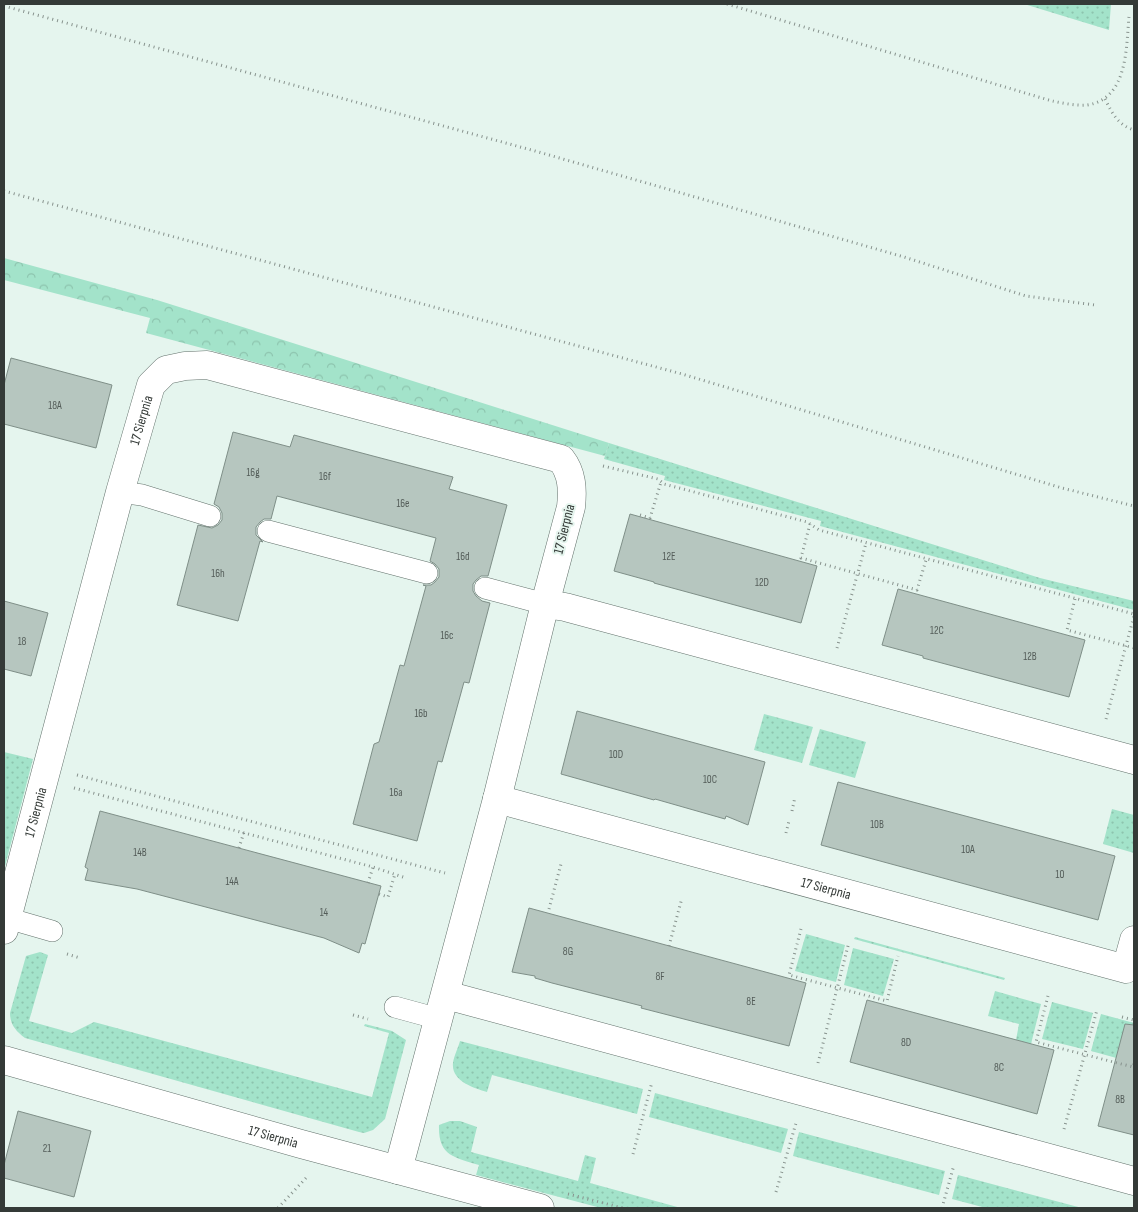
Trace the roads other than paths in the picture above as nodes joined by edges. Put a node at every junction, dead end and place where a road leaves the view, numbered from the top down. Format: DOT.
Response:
graph roads {
  1 [pos="120,492"];
  2 [pos="210,516"];
  3 [pos="268,531"];
  4 [pos="427,573"];
  5 [pos="485,588"];
  6 [pos="545,604"];
  7 [pos="1134,760"];
  8 [pos="498,799"];
  9 [pos="5,924"];
  10 [pos="52,931"];
  11 [pos="1134,940"];
  12 [pos="395,1007"];
  13 [pos="442,1007"];
  14 [pos="4,1060"];
  15 [pos="398,1170"];
  16 [pos="1134,1181"];
  17 [pos="540,1208"];
  1 -- 2 [label="lane"];
  1 -- 6 [label="street, 17 Sierpnia"];
  1 -- 9 [label="street, 17 Sierpnia"];
  3 -- 4 [label="lane"];
  5 -- 6 [label="lane"];
  6 -- 7 [label="street"];
  6 -- 8 [label="street, 17 Sierpnia"];
  8 -- 11 [label="street, 17 Sierpnia"];
  8 -- 13 [label="street, 17 Sierpnia"];
  9 -- 10 [label="lane"];
  12 -- 13 [label="lane"];
  13 -- 15 [label="street, 17 Sierpnia"];
  13 -- 16 [label="street"];
  14 -- 15 [label="street, 17 Sierpnia"];
  15 -- 17 [label="street, 17 Sierpnia"];
}
